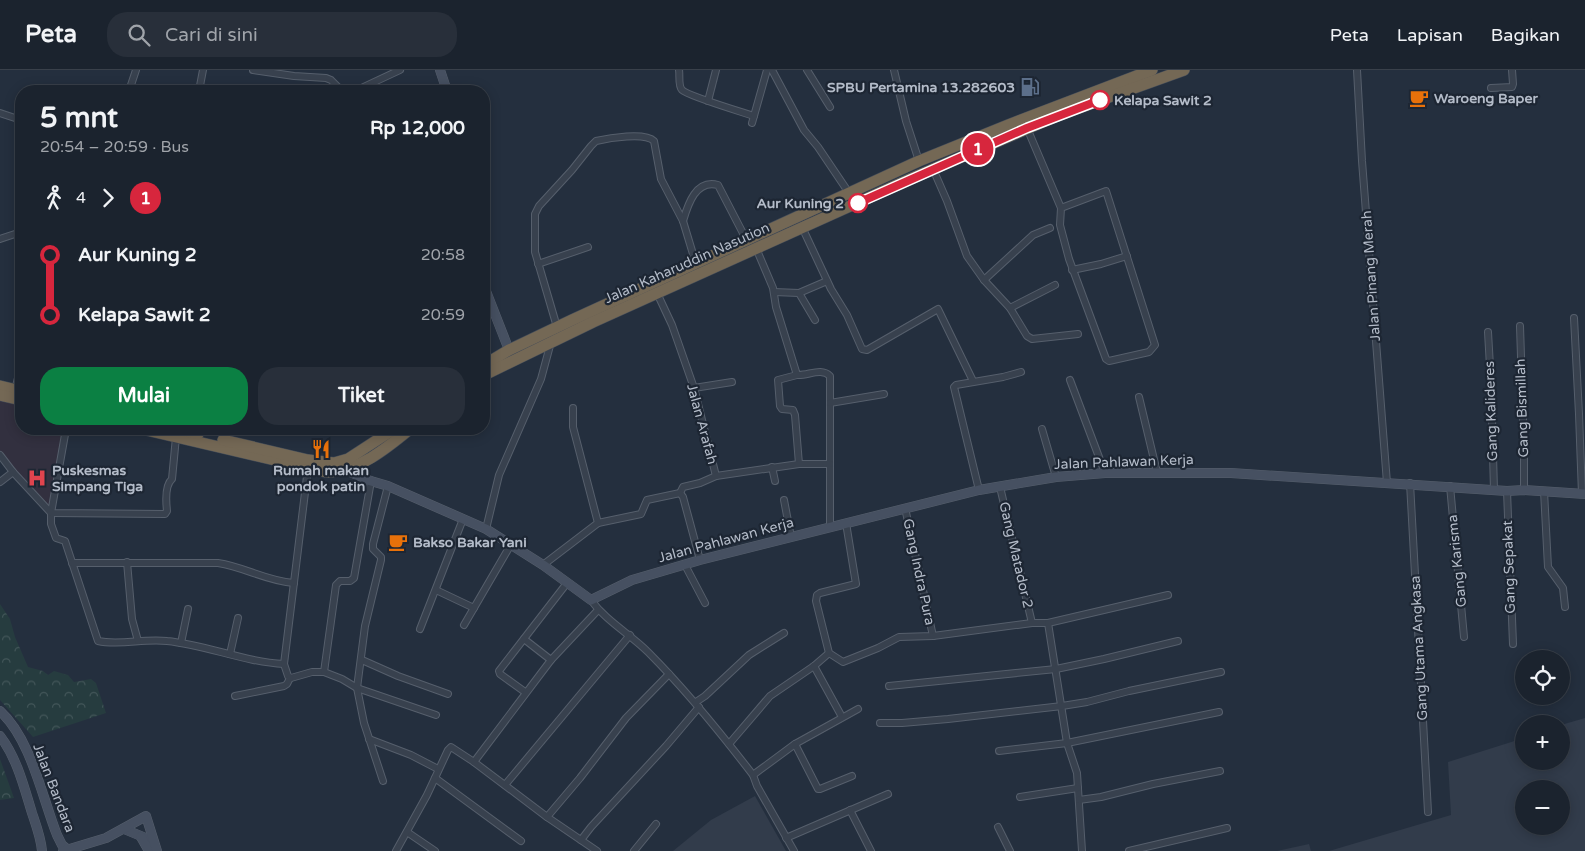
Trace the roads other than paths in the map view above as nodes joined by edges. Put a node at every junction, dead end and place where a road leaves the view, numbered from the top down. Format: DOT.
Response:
graph roads {
  1 [pos="136,70"];
  2 [pos="203,70"];
  3 [pos="253,70"];
  4 [pos="400,70"];
  5 [pos="440,70"];
  6 [pos="680,70"];
  7 [pos="716,70"];
  8 [pos="767,70"];
  9 [pos="772,70"];
  10 [pos="806,70"];
  11 [pos="894,70"];
  12 [pos="1152,70"];
  13 [pos="1184,70"];
  14 [pos="1357,70"];
  15 [pos="1512,70"];
  16 [pos="1133,73"];
  17 [pos="132,85"];
  18 [pos="200,85"];
  19 [pos="336,85"];
  20 [pos="368,85"];
  21 [pos="445,85"];
  22 [pos="1491,88"];
  23 [pos="708,101"];
  24 [pos="1080,102"];
  25 [pos="830,107"];
  26 [pos="0,113"];
  27 [pos="15,118"];
  28 [pos="1027,128"];
  29 [pos="919,161"];
  30 [pos="933,169"];
  31 [pos="848,193"];
  32 [pos="1061,208"];
  33 [pos="683,221"];
  34 [pos="802,227"];
  35 [pos="1050,228"];
  36 [pos="15,234"];
  37 [pos="0,239"];
  38 [pos="752,245"];
  39 [pos="588,247"];
  40 [pos="1126,256"];
  41 [pos="538,264"];
  42 [pos="696,264"];
  43 [pos="1072,270"];
  44 [pos="984,280"];
  45 [pos="827,281"];
  46 [pos="1055,285"];
  47 [pos="774,292"];
  48 [pos="658,293"];
  49 [pos="799,293"];
  50 [pos="490,301"];
  51 [pos="1010,308"];
  52 [pos="590,318"];
  53 [pos="1574,318"];
  54 [pos="815,320"];
  55 [pos="1520,326"];
  56 [pos="557,327"];
  57 [pos="1488,332"];
  58 [pos="1078,334"];
  59 [pos="551,342"];
  60 [pos="509,350"];
  61 [pos="490,361"];
  62 [pos="490,372"];
  63 [pos="1021,372"];
  64 [pos="797,376"];
  65 [pos="1070,380"];
  66 [pos="973,381"];
  67 [pos="732,382"];
  68 [pos="0,386"];
  69 [pos="694,388"];
  70 [pos="15,392"];
  71 [pos="15,394"];
  72 [pos="884,394"];
  73 [pos="0,395"];
  74 [pos="1139,397"];
  75 [pos="830,403"];
  76 [pos="574,408"];
  77 [pos="1042,429"];
  78 [pos="65,435"];
  79 [pos="177,435"];
  80 [pos="191,435"];
  81 [pos="195,435"];
  82 [pos="385,435"];
  83 [pos="402,435"];
  84 [pos="0,455"];
  85 [pos="799,464"];
  86 [pos="830,464"];
  87 [pos="343,466"];
  88 [pos="308,468"];
  89 [pos="772,468"];
  90 [pos="13,472"];
  91 [pos="1156,472"];
  92 [pos="1105,473"];
  93 [pos="716,476"];
  94 [pos="1056,477"];
  95 [pos="371,481"];
  96 [pos="775,481"];
  97 [pos="0,482"];
  98 [pos="1387,483"];
  99 [pos="1410,484"];
  100 [pos="388,486"];
  101 [pos="1450,486"];
  102 [pos="1000,487"];
  103 [pos="979,490"];
  104 [pos="1494,490"];
  105 [pos="1524,490"];
  106 [pos="1507,491"];
  107 [pos="1544,492"];
  108 [pos="680,493"];
  109 [pos="1583,494"];
  110 [pos="784,500"];
  111 [pos="905,508"];
  112 [pos="51,513"];
  113 [pos="463,519"];
  114 [pos="598,523"];
  115 [pos="846,523"];
  116 [pos="830,528"];
  117 [pos="486,529"];
  118 [pos="790,537"];
  119 [pos="510,546"];
  120 [pos="700,560"];
  121 [pos="127,562"];
  122 [pos="72,563"];
  123 [pos="543,565"];
  124 [pos="685,565"];
  125 [pos="294,583"];
  126 [pos="567,583"];
  127 [pos="436,590"];
  128 [pos="1168,595"];
  129 [pos="591,600"];
  130 [pos="705,602"];
  131 [pos="1564,607"];
  132 [pos="188,608"];
  133 [pos="474,608"];
  134 [pos="598,610"];
  135 [pos="238,618"];
  136 [pos="1032,623"];
  137 [pos="1048,623"];
  138 [pos="464,626"];
  139 [pos="420,629"];
  140 [pos="784,633"];
  141 [pos="630,635"];
  142 [pos="933,636"];
  143 [pos="1464,637"];
  144 [pos="524,639"];
  145 [pos="138,640"];
  146 [pos="1178,640"];
  147 [pos="181,643"];
  148 [pos="1513,644"];
  149 [pos="829,653"];
  150 [pos="230,654"];
  151 [pos="362,660"];
  152 [pos="551,660"];
  153 [pos="284,664"];
  154 [pos="814,666"];
  155 [pos="1056,669"];
  156 [pos="324,672"];
  157 [pos="1220,672"];
  158 [pos="669,674"];
  159 [pos="290,678"];
  160 [pos="889,686"];
  161 [pos="357,688"];
  162 [pos="525,692"];
  163 [pos="448,694"];
  164 [pos="236,696"];
  165 [pos="697,704"];
  166 [pos="1062,706"];
  167 [pos="858,709"];
  168 [pos="0,711"];
  169 [pos="1220,712"];
  170 [pos="436,715"];
  171 [pos="842,717"];
  172 [pos="880,723"];
  173 [pos="0,736"];
  174 [pos="369,739"];
  175 [pos="1067,743"];
  176 [pos="729,744"];
  177 [pos="795,744"];
  178 [pos="999,751"];
  179 [pos="474,762"];
  180 [pos="438,769"];
  181 [pos="1220,771"];
  182 [pos="753,775"];
  183 [pos="852,776"];
  184 [pos="435,778"];
  185 [pos="383,781"];
  186 [pos="505,785"];
  187 [pos="1078,788"];
  188 [pos="888,794"];
  189 [pos="1020,797"];
  190 [pos="1079,800"];
  191 [pos="850,810"];
  192 [pos="1428,812"];
  193 [pos="547,817"];
  194 [pos="656,824"];
  195 [pos="998,826"];
  196 [pos="1227,828"];
  197 [pos="124,829"];
  198 [pos="407,832"];
  199 [pos="139,834"];
  200 [pos="786,838"];
  201 [pos="581,840"];
  202 [pos="154,841"];
  203 [pos="521,841"];
  204 [pos="64,850"];
  205 [pos="42,851"];
  206 [pos="149,851"];
  207 [pos="157,851"];
  208 [pos="396,851"];
  209 [pos="435,851"];
  210 [pos="597,851"];
  211 [pos="634,851"];
  212 [pos="794,851"];
  213 [pos="871,851"];
  214 [pos="1010,851"];
  215 [pos="1082,851"];
  216 [pos="1129,851"];
  1 -- 17 [label="street"];
  2 -- 18 [label="street"];
  3 -- 19 [label="street"];
  4 -- 20 [label="street"];
  5 -- 21 [label="street"];
  6 -- 23 [label="street"];
  7 -- 23 [label="street"];
  8 -- 23 [label="street"];
  9 -- 31 [label="street"];
  10 -- 25 [label="street"];
  11 -- 29 [label="street"];
  12 -- 16 [label="highway, Jalan Kaharuddin Nasution"];
  13 -- 24 [label="highway, Jalan Kaharuddin Nasution"];
  14 -- 98 [label="street, Jalan Pinang Merah"];
  15 -- 22 [label="street"];
  16 -- 24 [label="highway, Jalan Kaharuddin Nasution"];
  24 -- 28 [label="highway, Jalan Kaharuddin Nasution"];
  24 -- 29 [label="highway, Jalan Kaharuddin Nasution"];
  26 -- 27 [label="street"];
  28 -- 30 [label="highway, Jalan Kaharuddin Nasution"];
  28 -- 32 [label="street"];
  29 -- 31 [label="highway, Jalan Kaharuddin Nasution"];
  30 -- 34 [label="highway, Jalan Kaharuddin Nasution"];
  30 -- 44 [label="street"];
  31 -- 38 [label="highway, Jalan Kaharuddin Nasution"];
  32 -- 40 [label="street"];
  32 -- 43 [label="street"];
  33 -- 38 [label="street"];
  33 -- 41 [label="street"];
  33 -- 42 [label="street"];
  34 -- 38 [label="highway, Jalan Kaharuddin Nasution"];
  34 -- 45 [label="street"];
  35 -- 44 [label="street"];
  36 -- 37 [label="street"];
  38 -- 42 [label="highway, Jalan Kaharuddin Nasution"];
  38 -- 47 [label="street"];
  38 -- 48 [label="highway, Jalan Kaharuddin Nasution"];
  39 -- 41 [label="street"];
  40 -- 43 [label="street"];
  40 -- 43 [label="street"];
  41 -- 56 [label="street"];
  42 -- 52 [label="highway, Jalan Kaharuddin Nasution"];
  44 -- 51 [label="street"];
  45 -- 49 [label="street"];
  45 -- 66 [label="street"];
  46 -- 51 [label="street"];
  47 -- 49 [label="street"];
  47 -- 64 [label="street"];
  48 -- 52 [label="highway, Jalan Kaharuddin Nasution"];
  48 -- 69 [label="street, Jalan Arafah"];
  49 -- 54 [label="street"];
  50 -- 60 [label="street"];
  51 -- 58 [label="street"];
  52 -- 56 [label="highway, Jalan Kaharuddin Nasution"];
  52 -- 59 [label="highway, Jalan Kaharuddin Nasution"];
  53 -- 109 [label="street"];
  55 -- 105 [label="street, Gang Bismillah"];
  56 -- 60 [label="highway, Jalan Kaharuddin Nasution"];
  57 -- 104 [label="street, Gang Kalideres"];
  59 -- 62 [label="highway, Jalan Kaharuddin Nasution"];
  59 -- 117 [label="street"];
  60 -- 61 [label="highway, Jalan Kaharuddin Nasution"];
  63 -- 66 [label="street"];
  64 -- 75 [label="street"];
  64 -- 85 [label="street"];
  65 -- 92 [label="street"];
  66 -- 103 [label="street"];
  67 -- 69 [label="street"];
  68 -- 70 [label="highway"];
  69 -- 93 [label="street, Jalan Arafah"];
  71 -- 73 [label="highway"];
  72 -- 75 [label="street"];
  74 -- 91 [label="street"];
  75 -- 86 [label="street"];
  76 -- 114 [label="street"];
  77 -- 94 [label="street"];
  78 -- 112 [label="street"];
  79 -- 112 [label="street"];
  80 -- 88 [label="highway"];
  81 -- 87 [label="highway"];
  82 -- 87 [label="highway"];
  83 -- 87 [label="highway"];
  84 -- 90 [label="street"];
  85 -- 86 [label="street, Jalan Arafah"];
  85 -- 89 [label="street, Jalan Arafah"];
  86 -- 116 [label="street"];
  87 -- 88 [label="highway"];
  87 -- 95 [label="street"];
  88 -- 125 [label="street"];
  89 -- 93 [label="street, Jalan Arafah"];
  89 -- 96 [label="street"];
  90 -- 97 [label="street"];
  90 -- 112 [label="street"];
  91 -- 92 [label="street, Jalan Pahlawan Kerja"];
  91 -- 98 [label="street, Jalan Pahlawan Kerja"];
  92 -- 94 [label="street, Jalan Pahlawan Kerja"];
  93 -- 108 [label="street"];
  94 -- 102 [label="street, Jalan Pahlawan Kerja"];
  95 -- 100 [label="street"];
  95 -- 156 [label="street"];
  98 -- 99 [label="street, Jalan Pahlawan Kerja"];
  99 -- 101 [label="street, Jalan Pahlawan Kerja"];
  99 -- 192 [label="street, Gang Utama Angkasa"];
  100 -- 113 [label="street"];
  100 -- 151 [label="street"];
  101 -- 104 [label="street, Jalan Pahlawan Kerja"];
  101 -- 143 [label="street, Gang Karisma"];
  102 -- 103 [label="street, Jalan Pahlawan Kerja"];
  102 -- 136 [label="street, Gang Matador 2"];
  103 -- 111 [label="street, Jalan Pahlawan Kerja"];
  104 -- 106 [label="street, Jalan Pahlawan Kerja"];
  105 -- 106 [label="street, Jalan Pahlawan Kerja"];
  105 -- 107 [label="street, Jalan Pahlawan Kerja"];
  106 -- 148 [label="street, Gang Sepakat"];
  107 -- 109 [label="street, Jalan Pahlawan Kerja"];
  107 -- 131 [label="street"];
  108 -- 114 [label="street"];
  108 -- 120 [label="street"];
  110 -- 118 [label="street"];
  111 -- 115 [label="street, Jalan Pahlawan Kerja"];
  111 -- 142 [label="street, Gang Indra Pura"];
  112 -- 122 [label="street"];
  113 -- 117 [label="street"];
  113 -- 127 [label="street"];
  114 -- 123 [label="street"];
  115 -- 116 [label="street, Jalan Pahlawan Kerja"];
  115 -- 149 [label="street"];
  116 -- 118 [label="street, Jalan Pahlawan Kerja"];
  117 -- 119 [label="street"];
  118 -- 120 [label="street, Jalan Pahlawan Kerja"];
  119 -- 123 [label="street"];
  119 -- 133 [label="street"];
  120 -- 124 [label="street, Jalan Pahlawan Kerja"];
  121 -- 122 [label="street"];
  121 -- 125 [label="street"];
  121 -- 145 [label="street"];
  122 -- 145 [label="street"];
  123 -- 126 [label="street"];
  124 -- 129 [label="street, Jalan Pahlawan Kerja"];
  124 -- 130 [label="street"];
  125 -- 153 [label="street"];
  126 -- 129 [label="street"];
  126 -- 144 [label="street"];
  127 -- 133 [label="street"];
  127 -- 139 [label="street"];
  128 -- 137 [label="street"];
  129 -- 134 [label="street"];
  132 -- 147 [label="street"];
  133 -- 138 [label="street"];
  134 -- 141 [label="street"];
  134 -- 152 [label="street"];
  135 -- 150 [label="street"];
  136 -- 137 [label="street"];
  136 -- 142 [label="street"];
  137 -- 155 [label="street"];
  140 -- 165 [label="street"];
  141 -- 158 [label="street"];
  141 -- 186 [label="street"];
  142 -- 149 [label="street"];
  144 -- 152 [label="street"];
  144 -- 162 [label="street"];
  145 -- 147 [label="street"];
  146 -- 155 [label="street"];
  147 -- 150 [label="street"];
  149 -- 154 [label="street"];
  150 -- 153 [label="street"];
  151 -- 161 [label="street"];
  151 -- 163 [label="street"];
  152 -- 162 [label="street"];
  153 -- 159 [label="street"];
  154 -- 171 [label="street"];
  154 -- 176 [label="street"];
  155 -- 160 [label="street"];
  155 -- 166 [label="street"];
  156 -- 159 [label="street"];
  156 -- 161 [label="street"];
  157 -- 166 [label="street"];
  158 -- 165 [label="street"];
  158 -- 193 [label="street"];
  159 -- 164 [label="street"];
  161 -- 170 [label="street"];
  161 -- 174 [label="street"];
  162 -- 179 [label="street"];
  165 -- 176 [label="street"];
  165 -- 201 [label="street"];
  166 -- 172 [label="street"];
  166 -- 175 [label="street"];
  167 -- 171 [label="street"];
  168 -- 204 [label="street, Jalan Bandara"];
  169 -- 175 [label="street"];
  171 -- 177 [label="street"];
  173 -- 205 [label="street, Jalan Bandara"];
  174 -- 180 [label="street"];
  174 -- 185 [label="street"];
  175 -- 178 [label="street"];
  175 -- 187 [label="street"];
  176 -- 182 [label="street"];
  177 -- 182 [label="street"];
  177 -- 183 [label="street"];
  179 -- 180 [label="street"];
  179 -- 186 [label="street"];
  180 -- 184 [label="street"];
  181 -- 190 [label="street"];
  182 -- 200 [label="street"];
  184 -- 198 [label="street"];
  184 -- 203 [label="street"];
  186 -- 193 [label="street"];
  187 -- 189 [label="street"];
  187 -- 190 [label="street"];
  188 -- 191 [label="street"];
  190 -- 215 [label="street"];
  191 -- 200 [label="street"];
  191 -- 213 [label="street"];
  193 -- 201 [label="street"];
  194 -- 211 [label="street"];
  195 -- 214 [label="street"];
  196 -- 216 [label="street"];
  197 -- 199 [label="street"];
  197 -- 202 [label="street"];
  197 -- 204 [label="street"];
  198 -- 208 [label="street"];
  198 -- 209 [label="street"];
  199 -- 202 [label="street"];
  199 -- 206 [label="street"];
  200 -- 212 [label="street"];
  201 -- 210 [label="street"];
  202 -- 207 [label="street"];
}
